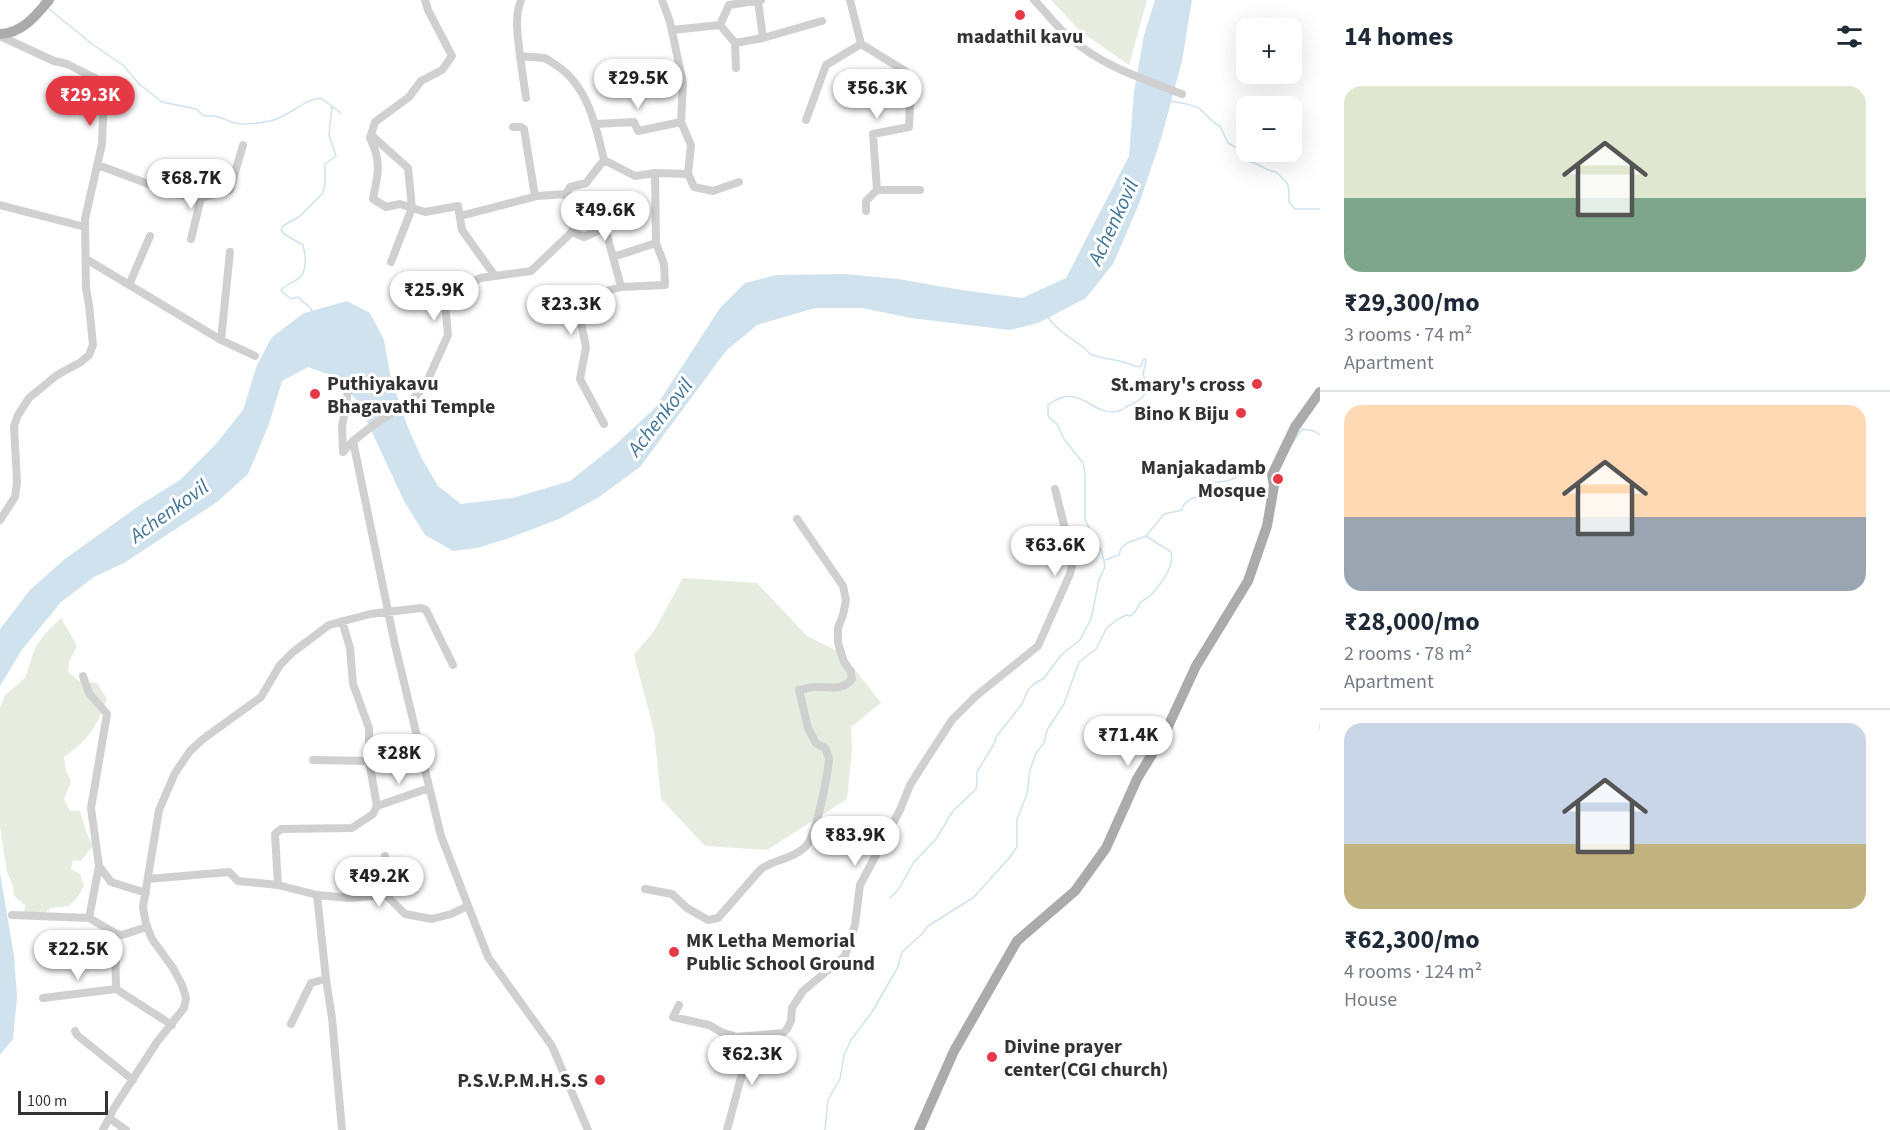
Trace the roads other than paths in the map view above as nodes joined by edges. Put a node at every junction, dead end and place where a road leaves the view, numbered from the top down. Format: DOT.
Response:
graph roads {
  1 [pos="49,0"];
  2 [pos="425,0"];
  3 [pos="521,0"];
  4 [pos="662,0"];
  5 [pos="850,0"];
  6 [pos="1034,0"];
  7 [pos="760,1"];
  8 [pos="822,21"];
  9 [pos="720,25"];
  10 [pos="672,30"];
  11 [pos="0,35"];
  12 [pos="763,38"];
  13 [pos="735,43"];
  14 [pos="861,44"];
  15 [pos="520,56"];
  16 [pos="736,68"];
  17 [pos="1182,94"];
  18 [pos="526,98"];
  19 [pos="806,120"];
  20 [pos="681,122"];
  21 [pos="596,124"];
  22 [pos="513,127"];
  23 [pos="371,135"];
  24 [pos="243,145"];
  25 [pos="604,160"];
  26 [pos="98,165"];
  27 [pos="655,173"];
  28 [pos="688,174"];
  29 [pos="739,182"];
  30 [pos="877,190"];
  31 [pos="920,190"];
  32 [pos="566,194"];
  33 [pos="535,196"];
  34 [pos="201,198"];
  35 [pos="0,205"];
  36 [pos="412,208"];
  37 [pos="866,211"];
  38 [pos="638,214"];
  39 [pos="460,216"];
  40 [pos="85,227"];
  41 [pos="605,228"];
  42 [pos="572,232"];
  43 [pos="150,236"];
  44 [pos="191,240"];
  45 [pos="656,243"];
  46 [pos="230,252"];
  47 [pos="613,257"];
  48 [pos="86,259"];
  49 [pos="391,262"];
  50 [pos="495,276"];
  51 [pos="129,285"];
  52 [pos="621,287"];
  53 [pos="221,339"];
  54 [pos="255,356"];
  55 [pos="348,391"];
  56 [pos="1320,393"];
  57 [pos="604,424"];
  58 [pos="352,441"];
  59 [pos="1055,489"];
  60 [pos="796,519"];
  61 [pos="0,520"];
  62 [pos="388,612"];
  63 [pos="342,621"];
  64 [pos="453,665"];
  65 [pos="83,676"];
  66 [pos="313,760"];
  67 [pos="369,761"];
  68 [pos="429,788"];
  69 [pos="377,806"];
  70 [pos="385,856"];
  71 [pos="99,866"];
  72 [pos="148,879"];
  73 [pos="278,885"];
  74 [pos="645,889"];
  75 [pos="146,893"];
  76 [pos="317,894"];
  77 [pos="387,896"];
  78 [pos="468,906"];
  79 [pos="12,915"];
  80 [pos="89,918"];
  81 [pos="147,927"];
  82 [pos="115,933"];
  83 [pos="326,979"];
  84 [pos="116,989"];
  85 [pos="43,998"];
  86 [pos="679,1005"];
  87 [pos="291,1024"];
  88 [pos="172,1025"];
  89 [pos="75,1031"];
  90 [pos="752,1036"];
  91 [pos="133,1080"];
  92 [pos="109,1118"];
  93 [pos="103,1130"];
  94 [pos="126,1130"];
  95 [pos="342,1130"];
  96 [pos="588,1130"];
  97 [pos="727,1130"];
  98 [pos="919,1130"];
  1 -- 11 [label="main road"];
  2 -- 23 [label="street"];
  3 -- 15 [label="street"];
  4 -- 10 [label="street"];
  5 -- 14 [label="street"];
  6 -- 17 [label="street"];
  7 -- 9 [label="street"];
  7 -- 12 [label="street"];
  8 -- 12 [label="street"];
  9 -- 10 [label="street"];
  9 -- 13 [label="street"];
  10 -- 20 [label="street"];
  11 -- 26 [label="street"];
  12 -- 13 [label="street"];
  13 -- 16 [label="street"];
  14 -- 19 [label="street"];
  14 -- 30 [label="street"];
  15 -- 18 [label="street"];
  15 -- 21 [label="street"];
  20 -- 21 [label="street"];
  20 -- 28 [label="street"];
  21 -- 25 [label="street"];
  22 -- 33 [label="street"];
  23 -- 36 [label="street"];
  23 -- 36 [label="street"];
  24 -- 34 [label="street"];
  25 -- 27 [label="street"];
  25 -- 32 [label="street"];
  26 -- 34 [label="street"];
  26 -- 40 [label="street"];
  27 -- 28 [label="street"];
  27 -- 45 [label="street"];
  28 -- 29 [label="street"];
  30 -- 31 [label="street"];
  30 -- 37 [label="street"];
  32 -- 33 [label="street"];
  32 -- 42 [label="street"];
  33 -- 39 [label="street"];
  34 -- 44 [label="street"];
  35 -- 40 [label="street"];
  36 -- 39 [label="street"];
  36 -- 49 [label="street"];
  38 -- 41 [label="street"];
  39 -- 50 [label="street"];
  40 -- 48 [label="street"];
  41 -- 42 [label="street"];
  41 -- 47 [label="street"];
  42 -- 50 [label="street"];
  43 -- 51 [label="street"];
  45 -- 47 [label="street"];
  45 -- 52 [label="street"];
  46 -- 53 [label="street"];
  47 -- 52 [label="street"];
  48 -- 51 [label="street"];
  48 -- 61 [label="street"];
  50 -- 58 [label="street"];
  51 -- 53 [label="street"];
  52 -- 57 [label="street"];
  53 -- 54 [label="street"];
  55 -- 58 [label="street"];
  56 -- 98 [label="main road"];
  58 -- 62 [label="street"];
  59 -- 90 [label="street"];
  60 -- 74 [label="street"];
  62 -- 63 [label="street"];
  62 -- 64 [label="street"];
  62 -- 68 [label="street"];
  63 -- 67 [label="street"];
  63 -- 72 [label="street"];
  65 -- 71 [label="street"];
  66 -- 67 [label="street"];
  67 -- 69 [label="street"];
  68 -- 69 [label="street"];
  68 -- 78 [label="street"];
  69 -- 73 [label="street"];
  70 -- 77 [label="street"];
  71 -- 75 [label="street"];
  71 -- 80 [label="street"];
  72 -- 73 [label="street"];
  72 -- 75 [label="street"];
  73 -- 76 [label="street"];
  75 -- 81 [label="street"];
  76 -- 77 [label="street"];
  76 -- 83 [label="street"];
  77 -- 78 [label="street"];
  78 -- 96 [label="street"];
  79 -- 80 [label="street"];
  80 -- 82 [label="street"];
  81 -- 82 [label="street"];
  81 -- 88 [label="street"];
  82 -- 84 [label="street"];
  83 -- 87 [label="street"];
  83 -- 95 [label="street"];
  84 -- 85 [label="street"];
  84 -- 88 [label="street"];
  86 -- 90 [label="street"];
  88 -- 91 [label="street"];
  89 -- 91 [label="street"];
  90 -- 97 [label="street"];
  91 -- 92 [label="street"];
  92 -- 93 [label="street"];
  92 -- 94 [label="street"];
}
